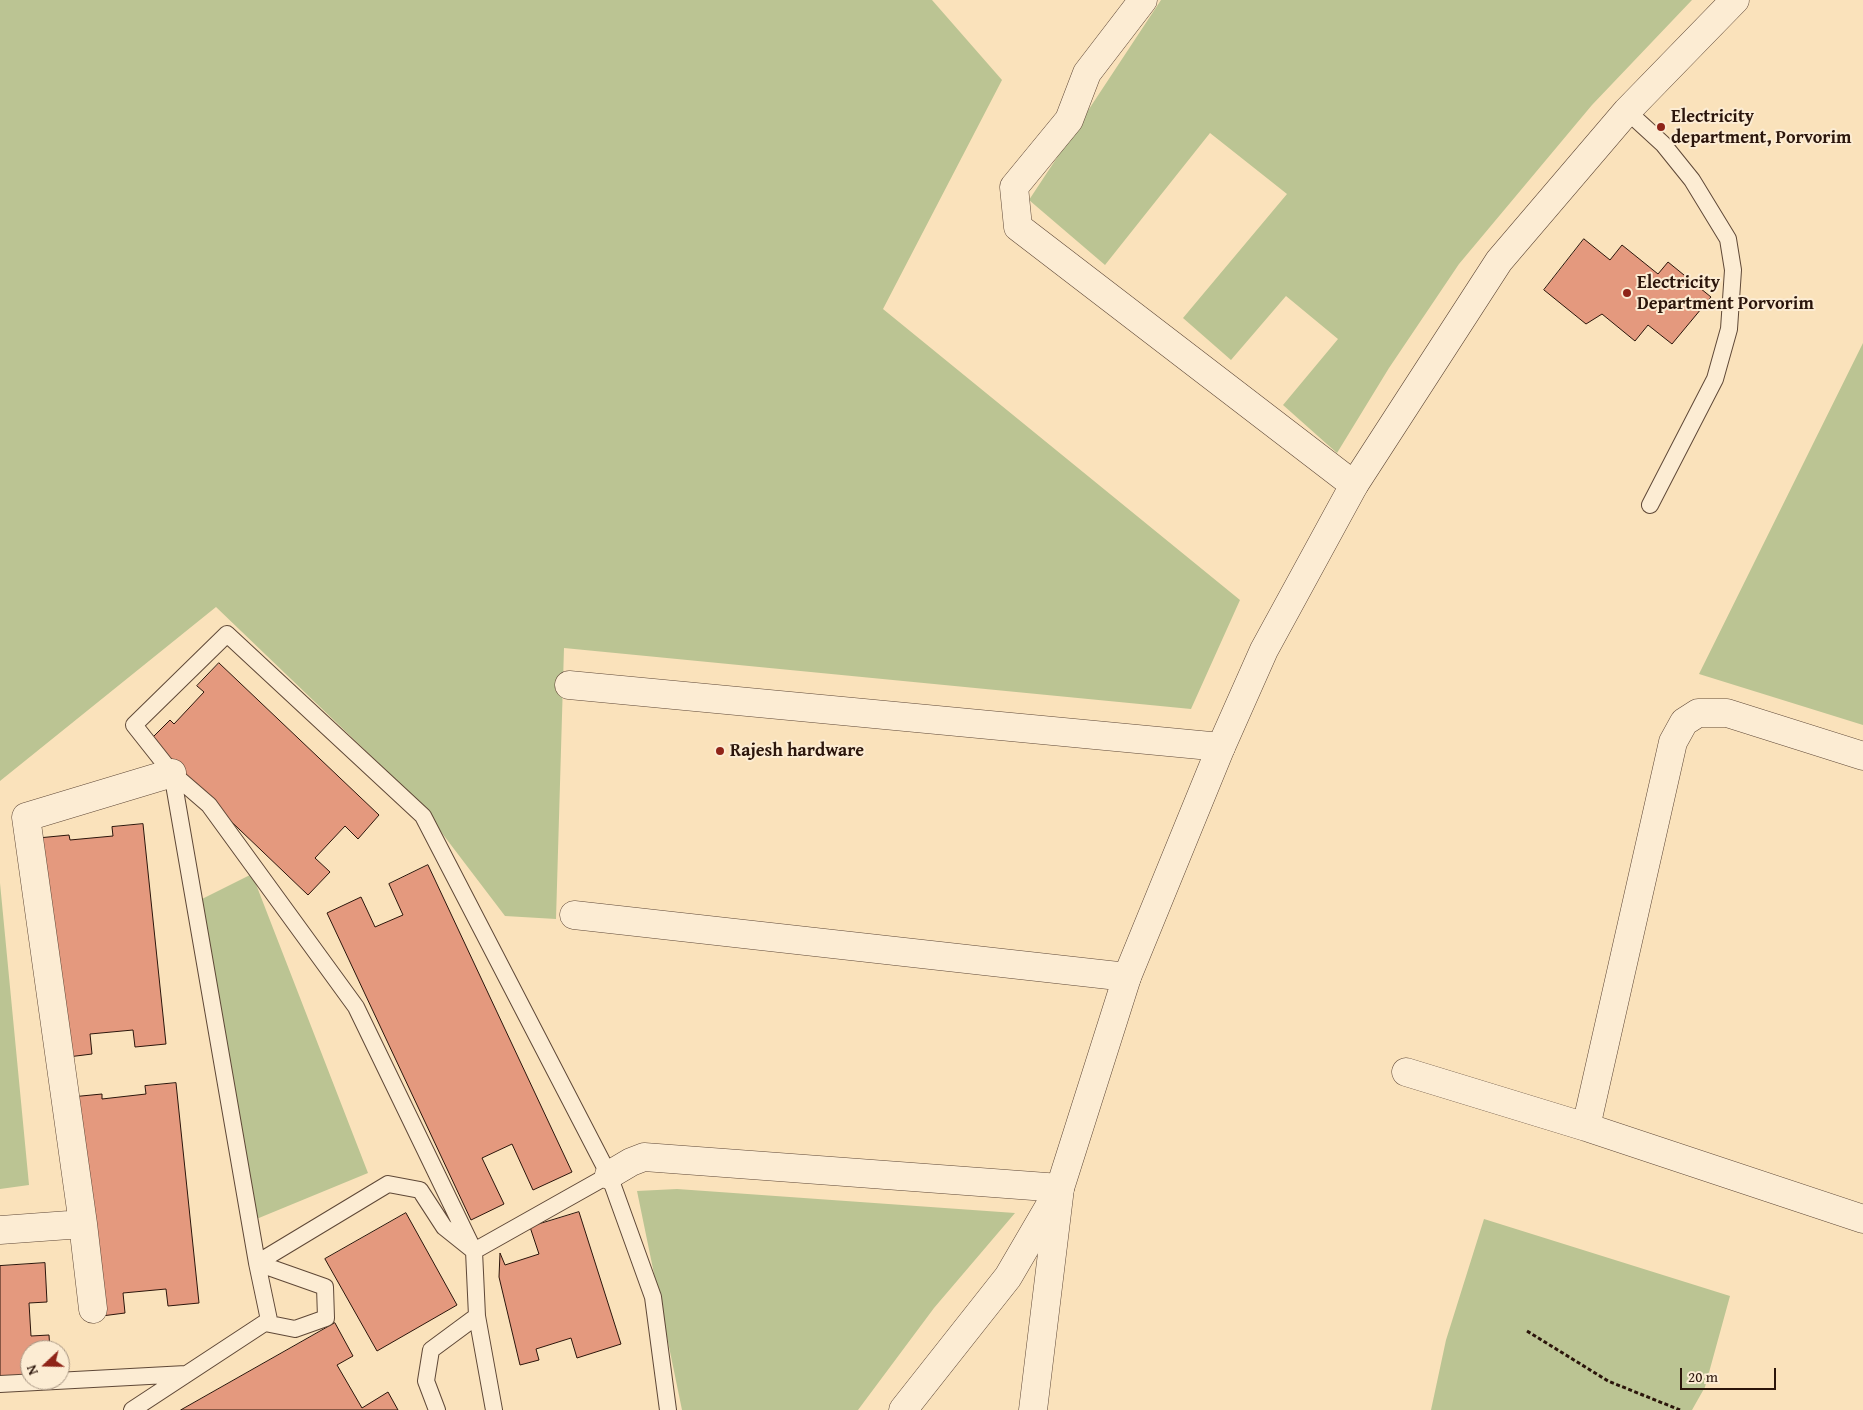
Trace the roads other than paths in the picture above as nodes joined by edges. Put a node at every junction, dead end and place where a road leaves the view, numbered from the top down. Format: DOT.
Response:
graph roads {
  1 [pos="1143,0"];
  2 [pos="1735,0"];
  3 [pos="1627,111"];
  4 [pos="1354,485"];
  5 [pos="1650,505"];
  6 [pos="570,685"];
  7 [pos="1221,747"];
  8 [pos="1863,756"];
  9 [pos="172,773"];
  10 [pos="574,915"];
  11 [pos="1127,977"];
  12 [pos="1406,1072"];
  13 [pos="1586,1127"];
  14 [pos="609,1175"];
  15 [pos="1060,1188"];
  16 [pos="1863,1219"];
  17 [pos="82,1224"];
  18 [pos="0,1230"];
  19 [pos="474,1251"];
  20 [pos="257,1263"];
  21 [pos="93,1309"];
  22 [pos="477,1316"];
  23 [pos="265,1323"];
  24 [pos="186,1374"];
  25 [pos="0,1384"];
  26 [pos="132,1410"];
  27 [pos="437,1410"];
  28 [pos="494,1410"];
  29 [pos="668,1410"];
  30 [pos="904,1410"];
  31 [pos="1033,1410"];
  1 -- 4 [label="street"];
  2 -- 3 [label="street"];
  3 -- 4 [label="street"];
  3 -- 5 [label="lane"];
  4 -- 7 [label="street"];
  6 -- 7 [label="street"];
  7 -- 11 [label="street"];
  8 -- 13 [label="street"];
  9 -- 14 [label="lane"];
  9 -- 17 [label="street"];
  9 -- 19 [label="lane"];
  9 -- 20 [label="lane"];
  10 -- 11 [label="street"];
  11 -- 15 [label="street"];
  12 -- 13 [label="street"];
  13 -- 16 [label="street"];
  14 -- 15 [label="street"];
  14 -- 19 [label="lane"];
  14 -- 29 [label="lane"];
  15 -- 30 [label="street"];
  15 -- 31 [label="street"];
  17 -- 18 [label="street"];
  17 -- 21 [label="street"];
  19 -- 20 [label="lane"];
  19 -- 22 [label="lane"];
  20 -- 23 [label="lane"];
  20 -- 23 [label="lane"];
  22 -- 27 [label="lane"];
  22 -- 28 [label="lane"];
  23 -- 24 [label="lane"];
  24 -- 25 [label="lane"];
  24 -- 26 [label="lane"];
}
